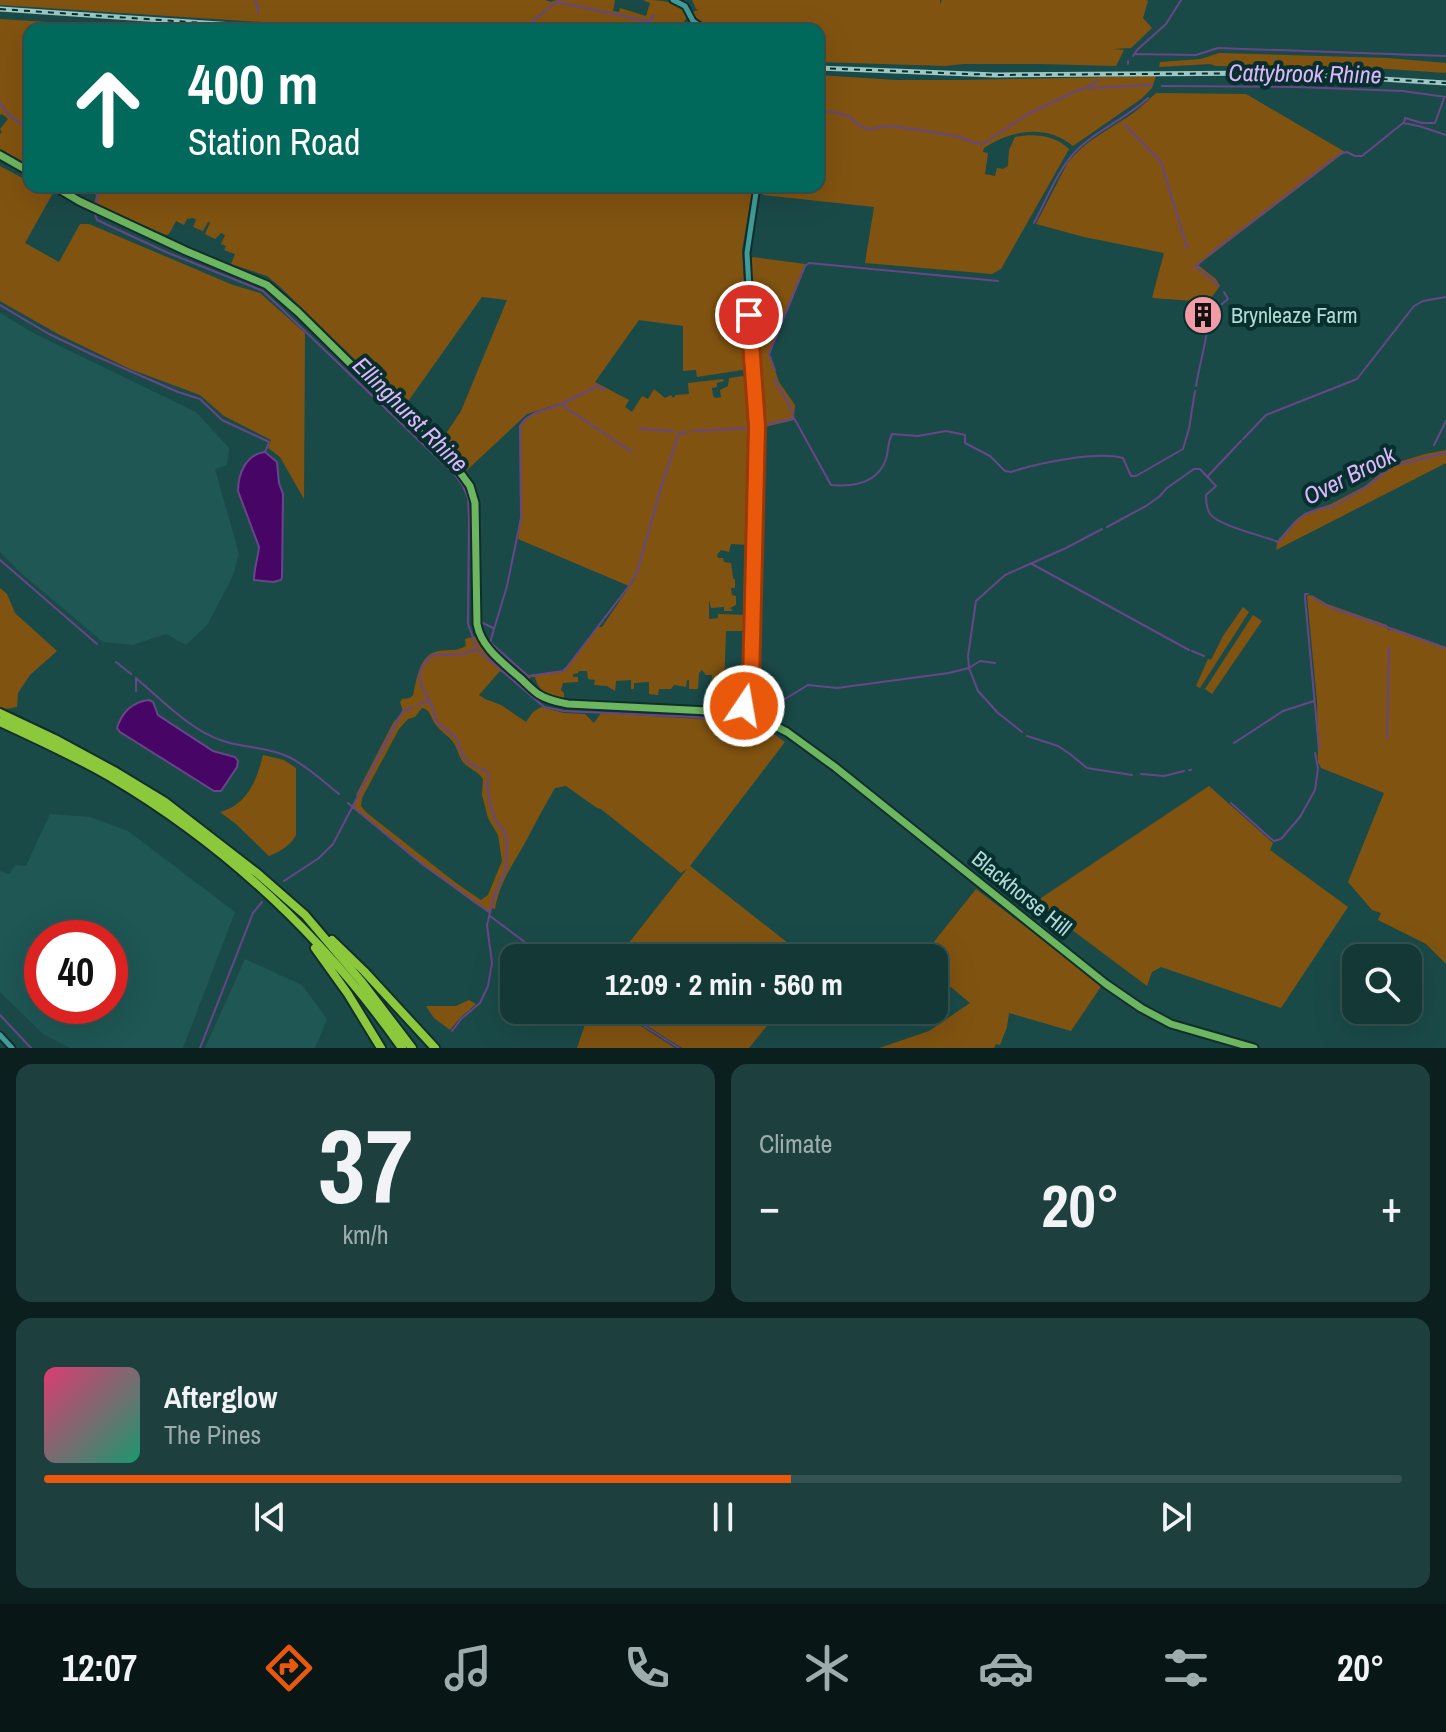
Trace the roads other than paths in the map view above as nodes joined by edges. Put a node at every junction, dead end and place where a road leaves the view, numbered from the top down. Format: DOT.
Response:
graph roads {
  1 [pos="673,0"];
  2 [pos="697,24"];
  3 [pos="0,155"];
  4 [pos="24,169"];
  5 [pos="65,192"];
  6 [pos="756,192"];
  7 [pos="752,699"];
  8 [pos="729,712"];
  9 [pos="0,713"];
  10 [pos="0,722"];
  11 [pos="787,732"];
  12 [pos="281,904"];
  13 [pos="305,915"];
  14 [pos="0,1035"];
  15 [pos="12,1048"];
  16 [pos="381,1048"];
  17 [pos="402,1048"];
  18 [pos="412,1048"];
  19 [pos="435,1048"];
  20 [pos="1254,1048"];
  1 -- 2 [label="street"];
  3 -- 4 [label="main road"];
  5 -- 8 [label="main road, Blackhorse Hill"];
  6 -- 7 [label="street"];
  7 -- 8 [label="street"];
  7 -- 11 [label="street"];
  8 -- 11 [label="main road, Blackhorse Hill"];
  9 -- 13 [label="highway"];
  10 -- 12 [label="highway"];
  11 -- 20 [label="main road, Blackhorse Hill"];
  12 -- 16 [label="highway"];
  12 -- 17 [label="highway"];
  13 -- 18 [label="highway"];
  13 -- 19 [label="highway"];
  14 -- 15 [label="street"];
}
